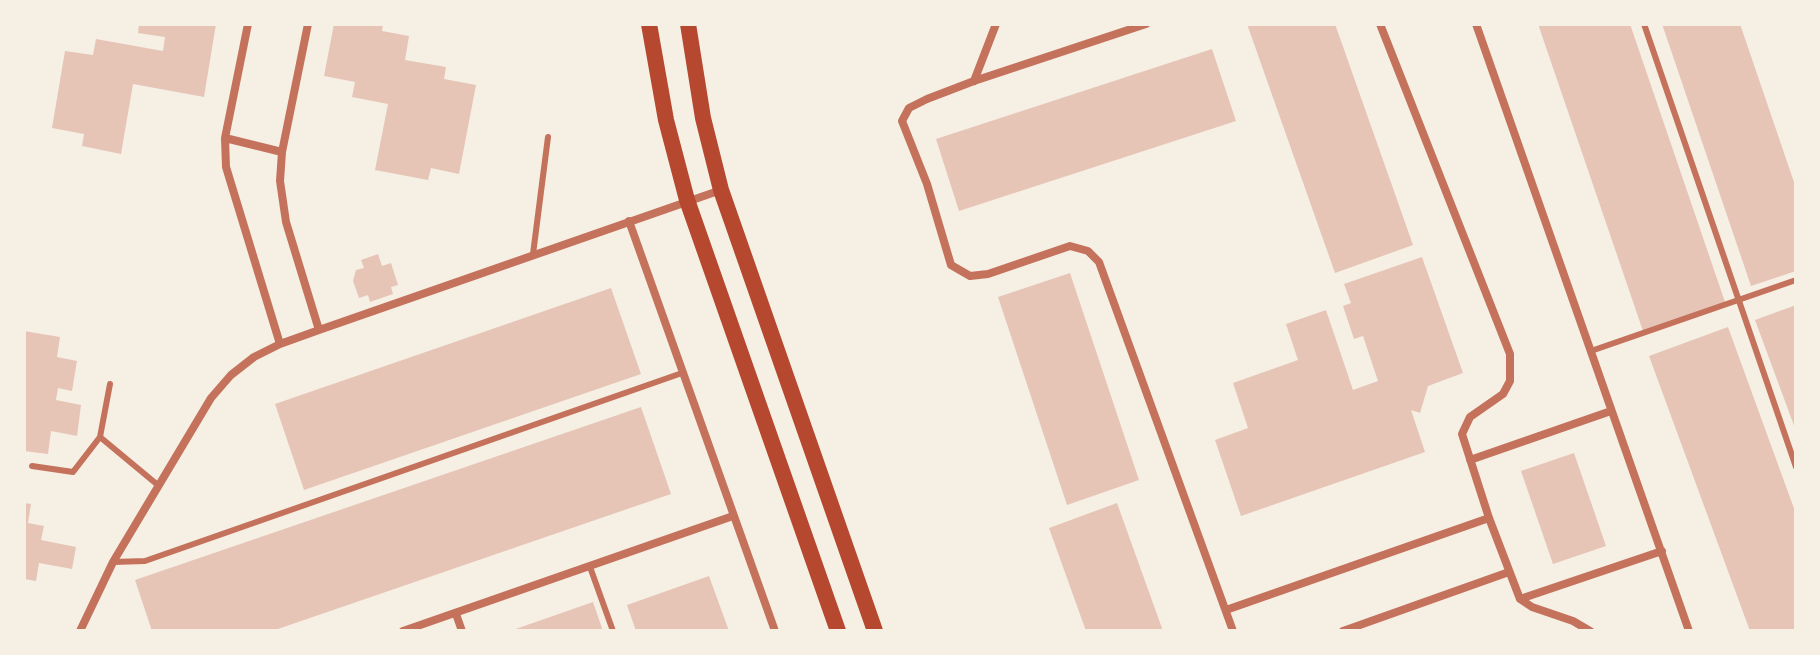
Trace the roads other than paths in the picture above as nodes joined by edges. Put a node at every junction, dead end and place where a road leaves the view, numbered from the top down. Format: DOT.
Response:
graph roads {
  1 [pos="248,24"];
  2 [pos="308,24"];
  3 [pos="649,24"];
  4 [pos="688,24"];
  5 [pos="996,24"];
  6 [pos="1146,24"];
  7 [pos="1380,24"];
  8 [pos="1476,24"];
  9 [pos="1644,24"];
  10 [pos="974,81"];
  11 [pos="548,137"];
  12 [pos="225,138"];
  13 [pos="282,152"];
  14 [pos="721,190"];
  15 [pos="687,200"];
  16 [pos="629,221"];
  17 [pos="533,254"];
  18 [pos="1796,280"];
  19 [pos="1738,301"];
  20 [pos="319,330"];
  21 [pos="280,344"];
  22 [pos="1591,351"];
  23 [pos="682,373"];
  24 [pos="110,384"];
  25 [pos="1611,411"];
  26 [pos="100,437"];
  27 [pos="1470,460"];
  28 [pos="32,466"];
  29 [pos="1796,467"];
  30 [pos="159,486"];
  31 [pos="733,516"];
  32 [pos="1489,518"];
  33 [pos="1662,551"];
  34 [pos="113,562"];
  35 [pos="590,567"];
  36 [pos="1509,572"];
  37 [pos="1520,599"];
  38 [pos="1226,610"];
  39 [pos="456,614"];
  40 [pos="80,631"];
  41 [pos="403,631"];
  42 [pos="462,631"];
  43 [pos="613,631"];
  44 [pos="775,631"];
  45 [pos="838,631"];
  46 [pos="875,631"];
  47 [pos="1233,631"];
  48 [pos="1343,631"];
  49 [pos="1590,631"];
  50 [pos="1689,631"];
  1 -- 12 [label="street"];
  2 -- 13 [label="street"];
  3 -- 15 [label="main road"];
  4 -- 14 [label="main road"];
  5 -- 10 [label="street"];
  6 -- 10 [label="street"];
  7 -- 27 [label="street"];
  8 -- 22 [label="street"];
  9 -- 19 [label="lane"];
  10 -- 38 [label="street"];
  11 -- 17 [label="lane"];
  12 -- 13 [label="street"];
  12 -- 21 [label="street"];
  13 -- 20 [label="street"];
  14 -- 15 [label="street"];
  14 -- 46 [label="main road"];
  15 -- 16 [label="street"];
  15 -- 45 [label="main road"];
  16 -- 17 [label="street"];
  16 -- 23 [label="street"];
  17 -- 20 [label="street"];
  18 -- 19 [label="lane"];
  19 -- 22 [label="lane"];
  19 -- 29 [label="lane"];
  20 -- 21 [label="street"];
  21 -- 30 [label="street"];
  22 -- 25 [label="street"];
  23 -- 31 [label="street"];
  23 -- 34 [label="lane"];
  24 -- 26 [label="lane"];
  25 -- 27 [label="street"];
  25 -- 33 [label="street"];
  26 -- 28 [label="lane"];
  26 -- 30 [label="lane"];
  27 -- 32 [label="street"];
  30 -- 34 [label="street"];
  31 -- 35 [label="street"];
  31 -- 44 [label="street"];
  32 -- 36 [label="street"];
  32 -- 38 [label="street"];
  33 -- 37 [label="street"];
  33 -- 50 [label="street"];
  34 -- 40 [label="street"];
  35 -- 39 [label="street"];
  35 -- 43 [label="lane"];
  36 -- 37 [label="street"];
  36 -- 48 [label="street"];
  37 -- 49 [label="street"];
  38 -- 47 [label="street"];
  39 -- 41 [label="street"];
  39 -- 42 [label="street"];
}
